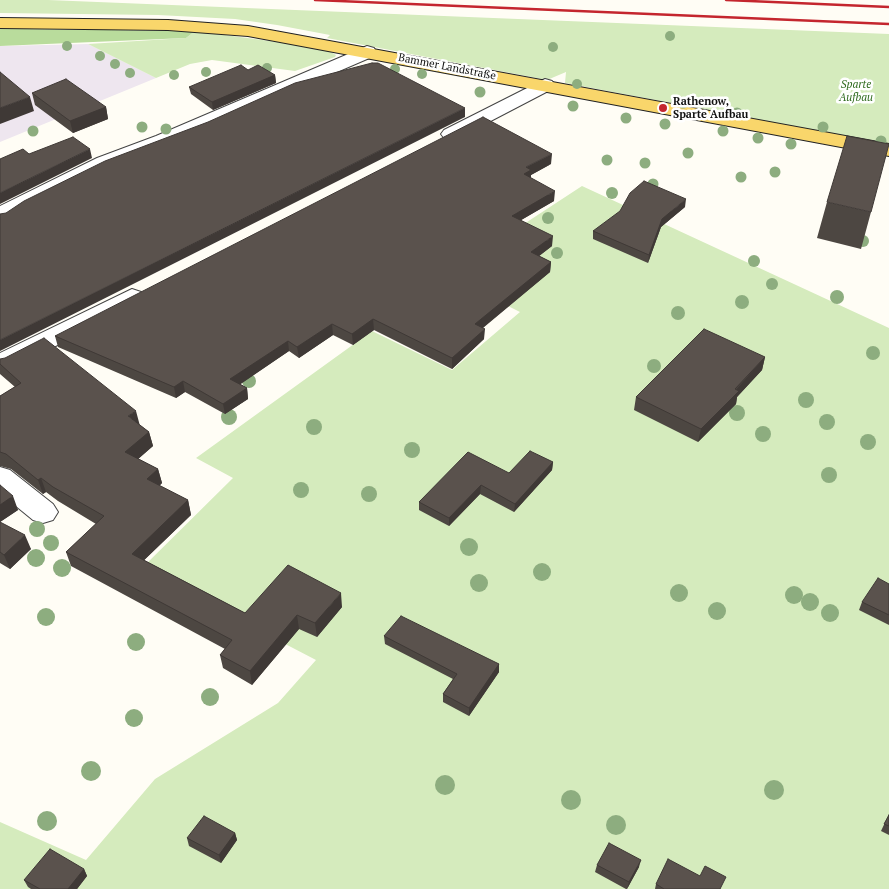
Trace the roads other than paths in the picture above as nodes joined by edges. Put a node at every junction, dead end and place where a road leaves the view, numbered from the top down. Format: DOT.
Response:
graph roads {
  1 [pos="0,23"];
  2 [pos="367,52"];
  3 [pos="545,85"];
  4 [pos="431,144"];
  5 [pos="889,150"];
  6 [pos="0,216"];
  7 [pos="150,288"];
  8 [pos="0,364"];
  9 [pos="0,477"];
  10 [pos="43,512"];
  1 -- 2 [label="main road, Bammer Landstraße"];
  2 -- 3 [label="main road, Bammer Landstraße"];
  2 -- 6 [label="street"];
  3 -- 4 [label="street"];
  3 -- 5 [label="main road, Bammer Landstraße"];
  7 -- 8 [label="street"];
  9 -- 10 [label="street"];
}
